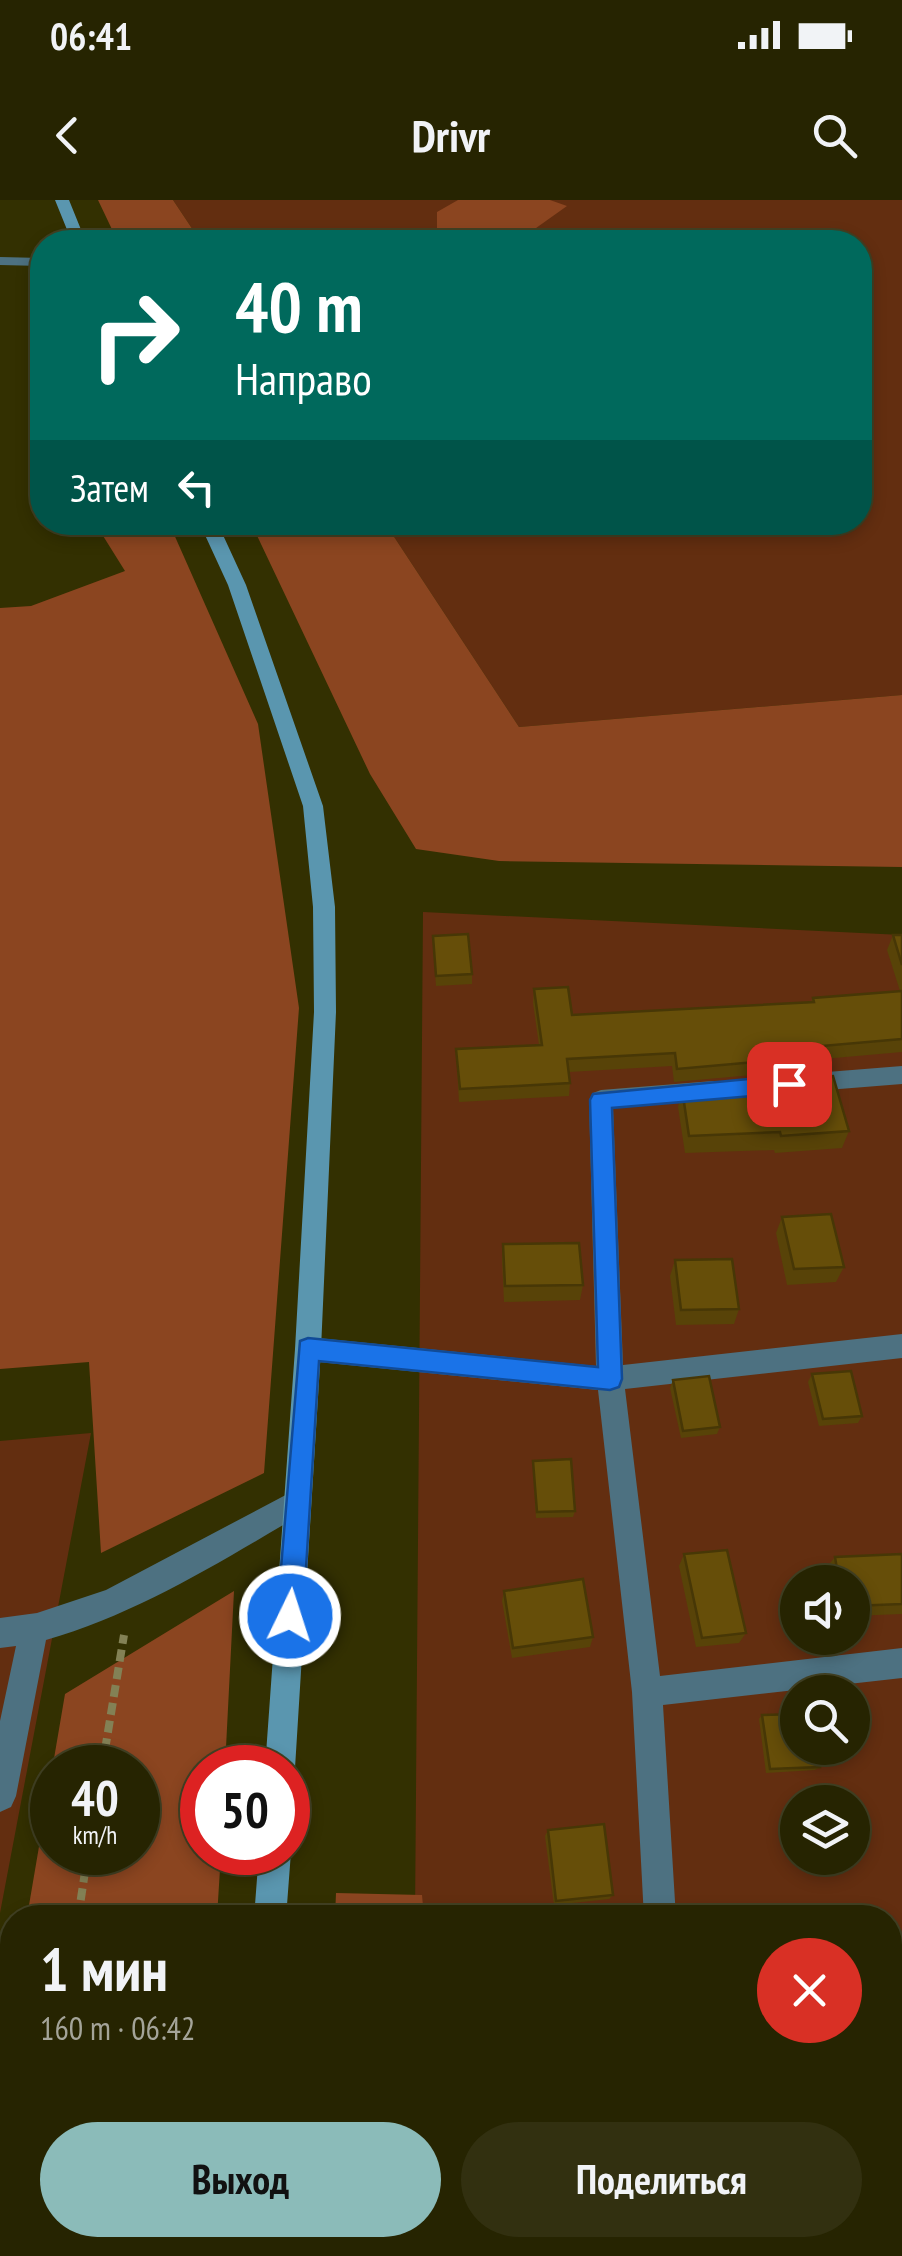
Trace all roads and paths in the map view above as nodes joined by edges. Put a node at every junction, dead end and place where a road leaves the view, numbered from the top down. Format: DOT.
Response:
graph roads {
  1 [pos="62,200"];
  2 [pos="74,230"];
  3 [pos="0,261"];
  4 [pos="30,262"];
  5 [pos="214,535"];
  6 [pos="902,1074"];
  7 [pos="770,1086"];
  8 [pos="733,1089"];
  9 [pos="902,1346"];
  10 [pos="308,1349"];
  11 [pos="610,1379"];
  12 [pos="297,1502"];
  13 [pos="130,1594"];
  14 [pos="33,1632"];
  15 [pos="0,1634"];
  16 [pos="902,1663"];
  17 [pos="647,1692"];
  18 [pos="106,1745"];
  19 [pos="281,1745"];
  20 [pos="0,1796"];
  21 [pos="85,1875"];
  22 [pos="273,1875"];
  23 [pos="80,1905"];
  24 [pos="271,1905"];
  25 [pos="659,1905"];
  1 -- 2 [label="main road"];
  3 -- 4 [label="street"];
  5 -- 10 [label="main road"];
  6 -- 7 [label="street"];
  8 -- 11 [label="street"];
  9 -- 11 [label="street"];
  10 -- 11 [label="street"];
  10 -- 12 [label="main road"];
  11 -- 17 [label="street"];
  12 -- 13 [label="street"];
  12 -- 19 [label="main road"];
  13 -- 14 [label="street"];
  13 -- 18 [label="path"];
  14 -- 15 [label="street"];
  14 -- 20 [label="street"];
  16 -- 17 [label="street"];
  17 -- 25 [label="street"];
  21 -- 23 [label="path"];
  22 -- 24 [label="main road"];
}
